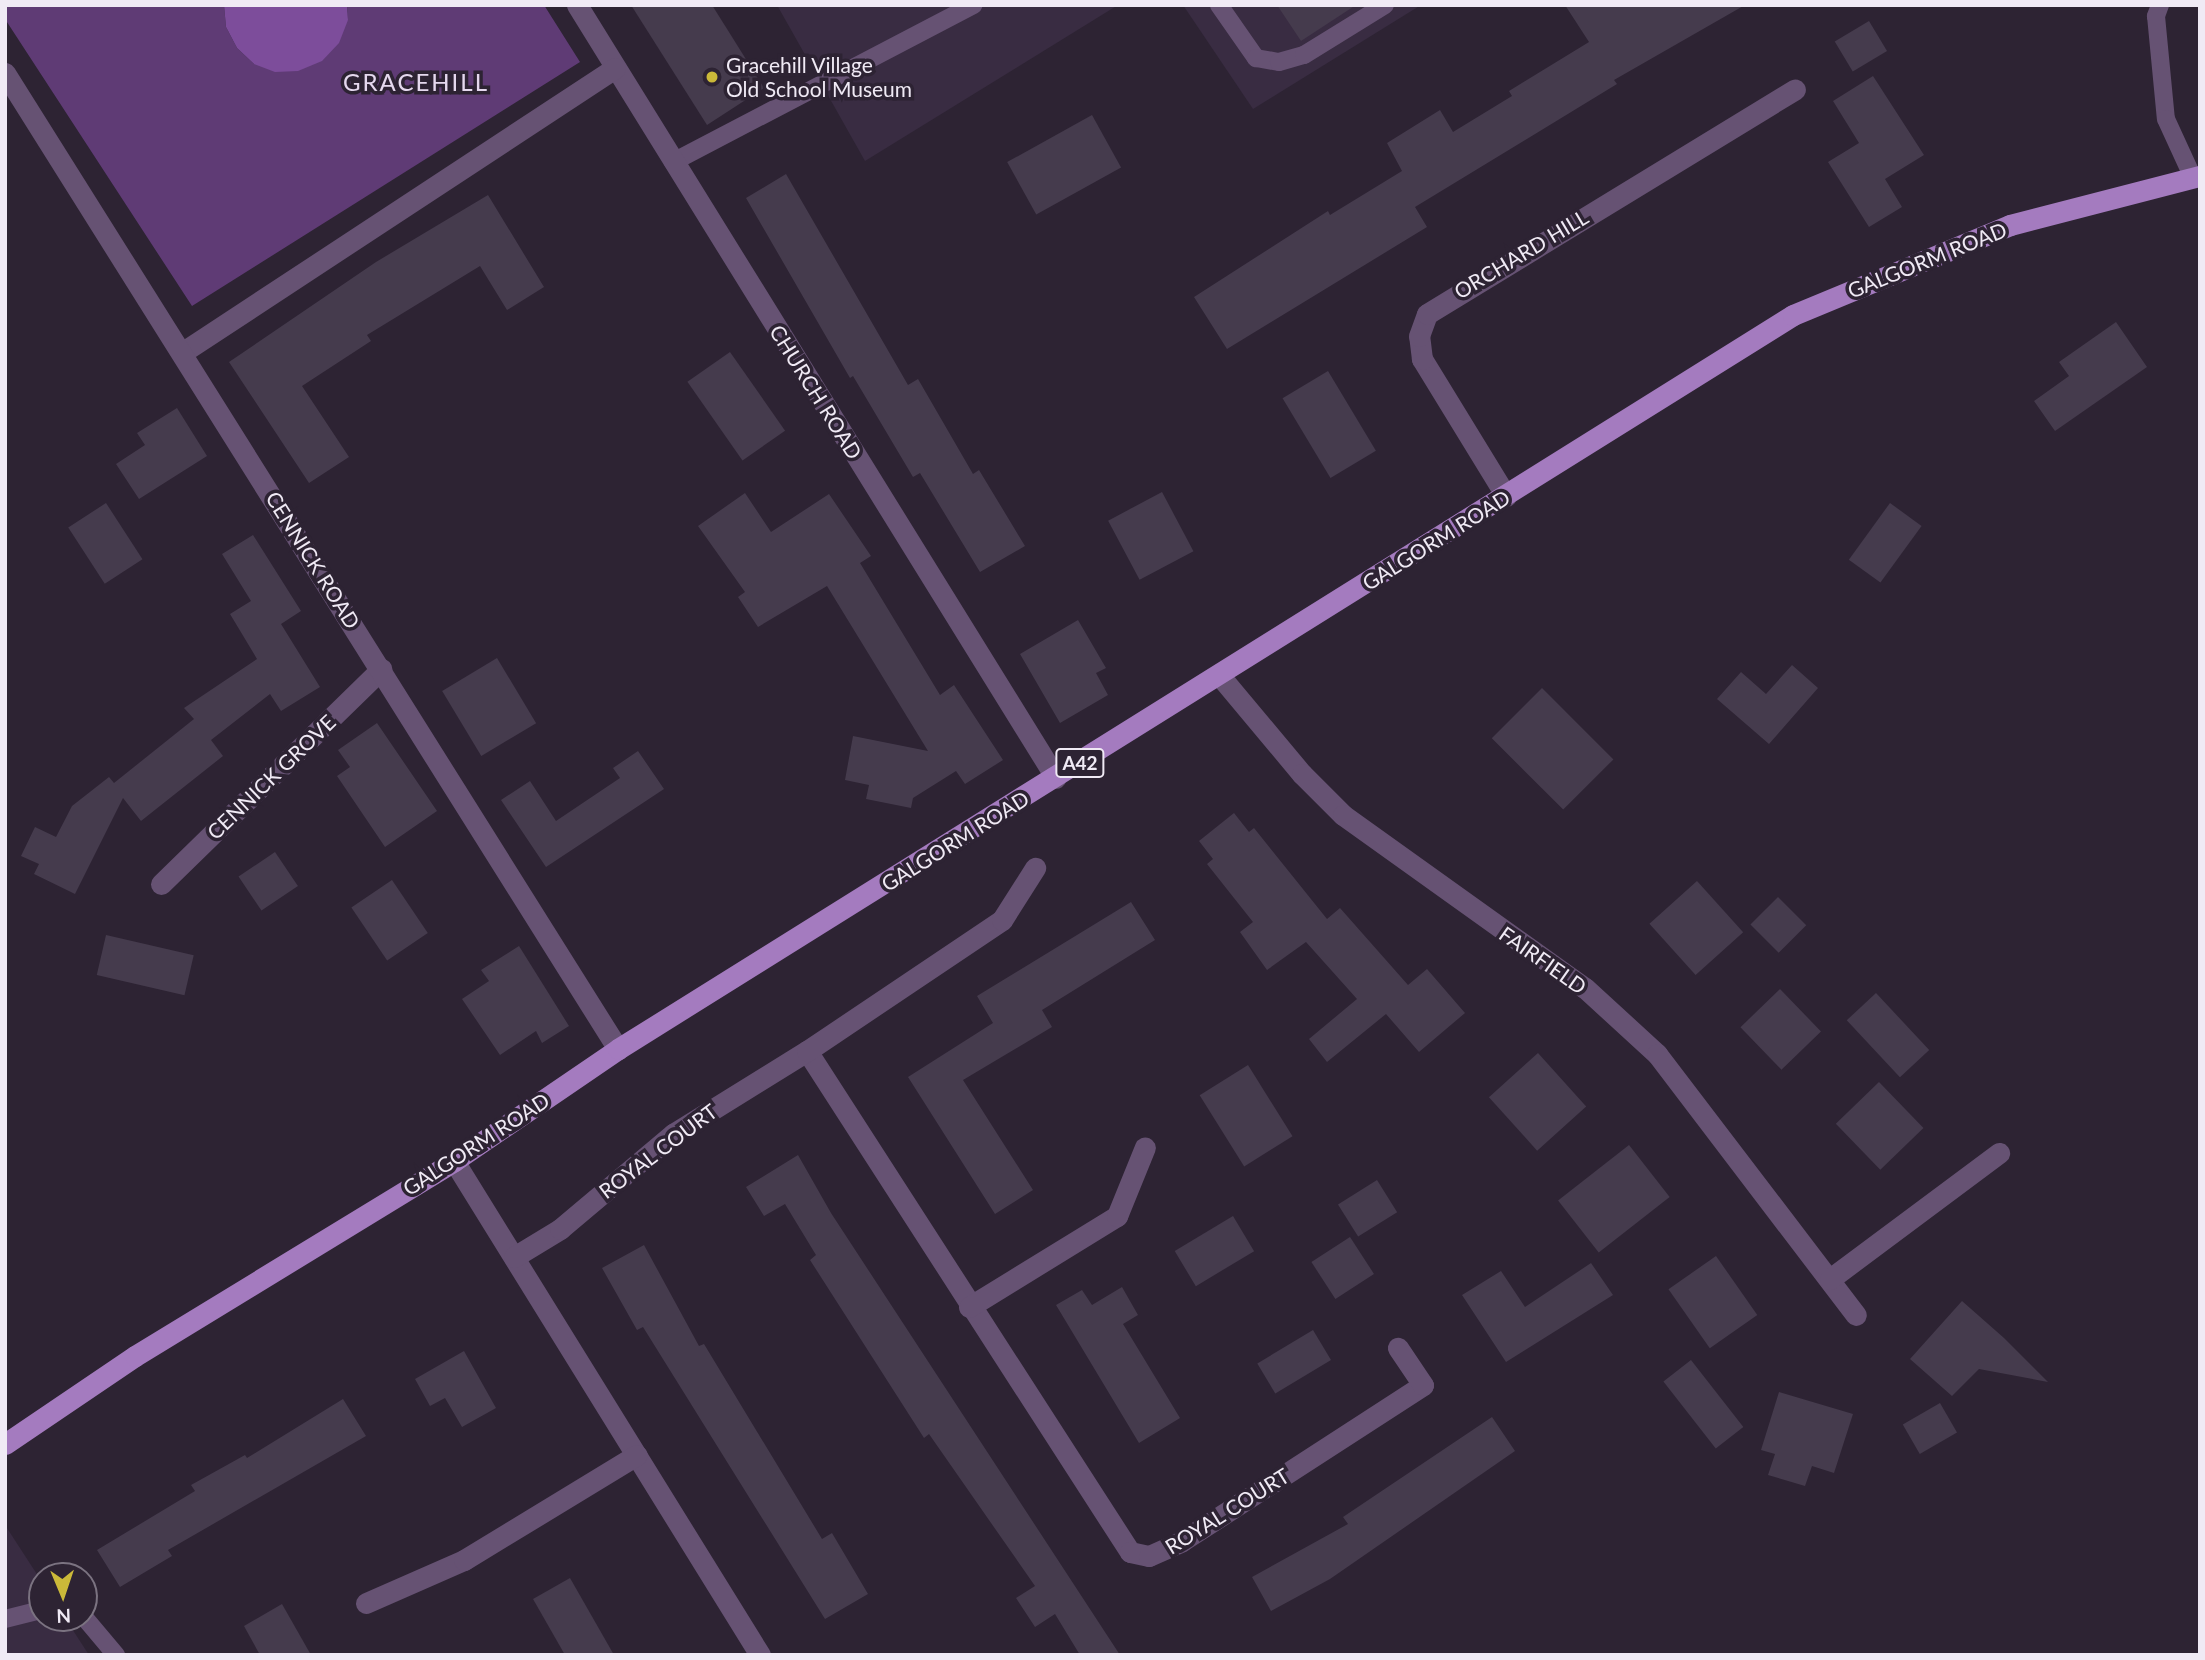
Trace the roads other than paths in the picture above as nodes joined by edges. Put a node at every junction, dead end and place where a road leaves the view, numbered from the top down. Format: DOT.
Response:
graph roads {
  1 [pos="577,5"];
  2 [pos="973,5"];
  3 [pos="1219,5"];
  4 [pos="1385,5"];
  5 [pos="2160,5"];
  6 [pos="615,68"];
  7 [pos="5,73"];
  8 [pos="1795,89"];
  9 [pos="673,162"];
  10 [pos="2196,177"];
  11 [pos="183,352"];
  12 [pos="1506,496"];
  13 [pos="381,669"];
  14 [pos="1220,676"];
  15 [pos="1056,778"];
  16 [pos="1035,868"];
  17 [pos="161,884"];
  18 [pos="618,1049"];
  19 [pos="807,1051"];
  20 [pos="1145,1147"];
  21 [pos="1999,1153"];
  22 [pos="454,1161"];
  23 [pos="514,1257"];
  24 [pos="1830,1279"];
  25 [pos="969,1307"];
  26 [pos="1856,1314"];
  27 [pos="1398,1348"];
  28 [pos="5,1444"];
  29 [pos="637,1455"];
  30 [pos="366,1603"];
  31 [pos="28,1613"];
  32 [pos="5,1619"];
  33 [pos="97,1632"];
  34 [pos="116,1655"];
  35 [pos="760,1655"];
  1 -- 6 [label="street, CHURCH ROAD"];
  2 -- 9 [label="lane"];
  3 -- 4 [label="lane"];
  5 -- 10 [label="lane"];
  6 -- 9 [label="street, CHURCH ROAD"];
  6 -- 11 [label="street"];
  7 -- 11 [label="street, CENNICK ROAD"];
  8 -- 12 [label="street, ORCHARD HILL"];
  9 -- 15 [label="street, CHURCH ROAD"];
  10 -- 12 [label="main road, GALGORM ROAD / A42"];
  11 -- 13 [label="street, CENNICK ROAD"];
  12 -- 14 [label="main road, GALGORM ROAD / A42"];
  13 -- 17 [label="street, CENNICK GROVE"];
  13 -- 18 [label="street, CENNICK ROAD"];
  14 -- 15 [label="main road, GALGORM ROAD / A42"];
  14 -- 24 [label="street, FAIRFIELD"];
  15 -- 18 [label="main road, GALGORM ROAD / A42"];
  16 -- 19 [label="street, ROYAL COURT"];
  18 -- 22 [label="main road, GALGORM ROAD / A42"];
  19 -- 23 [label="street, ROYAL COURT"];
  19 -- 25 [label="street, ROYAL COURT"];
  20 -- 25 [label="street"];
  21 -- 24 [label="street"];
  22 -- 23 [label="street"];
  22 -- 28 [label="main road, GALGORM ROAD / A42"];
  23 -- 29 [label="street"];
  24 -- 26 [label="street, FAIRFIELD"];
  25 -- 27 [label="street, ROYAL COURT"];
  29 -- 30 [label="street"];
  29 -- 35 [label="street"];
  31 -- 32 [label="lane"];
  33 -- 34 [label="lane"];
}
